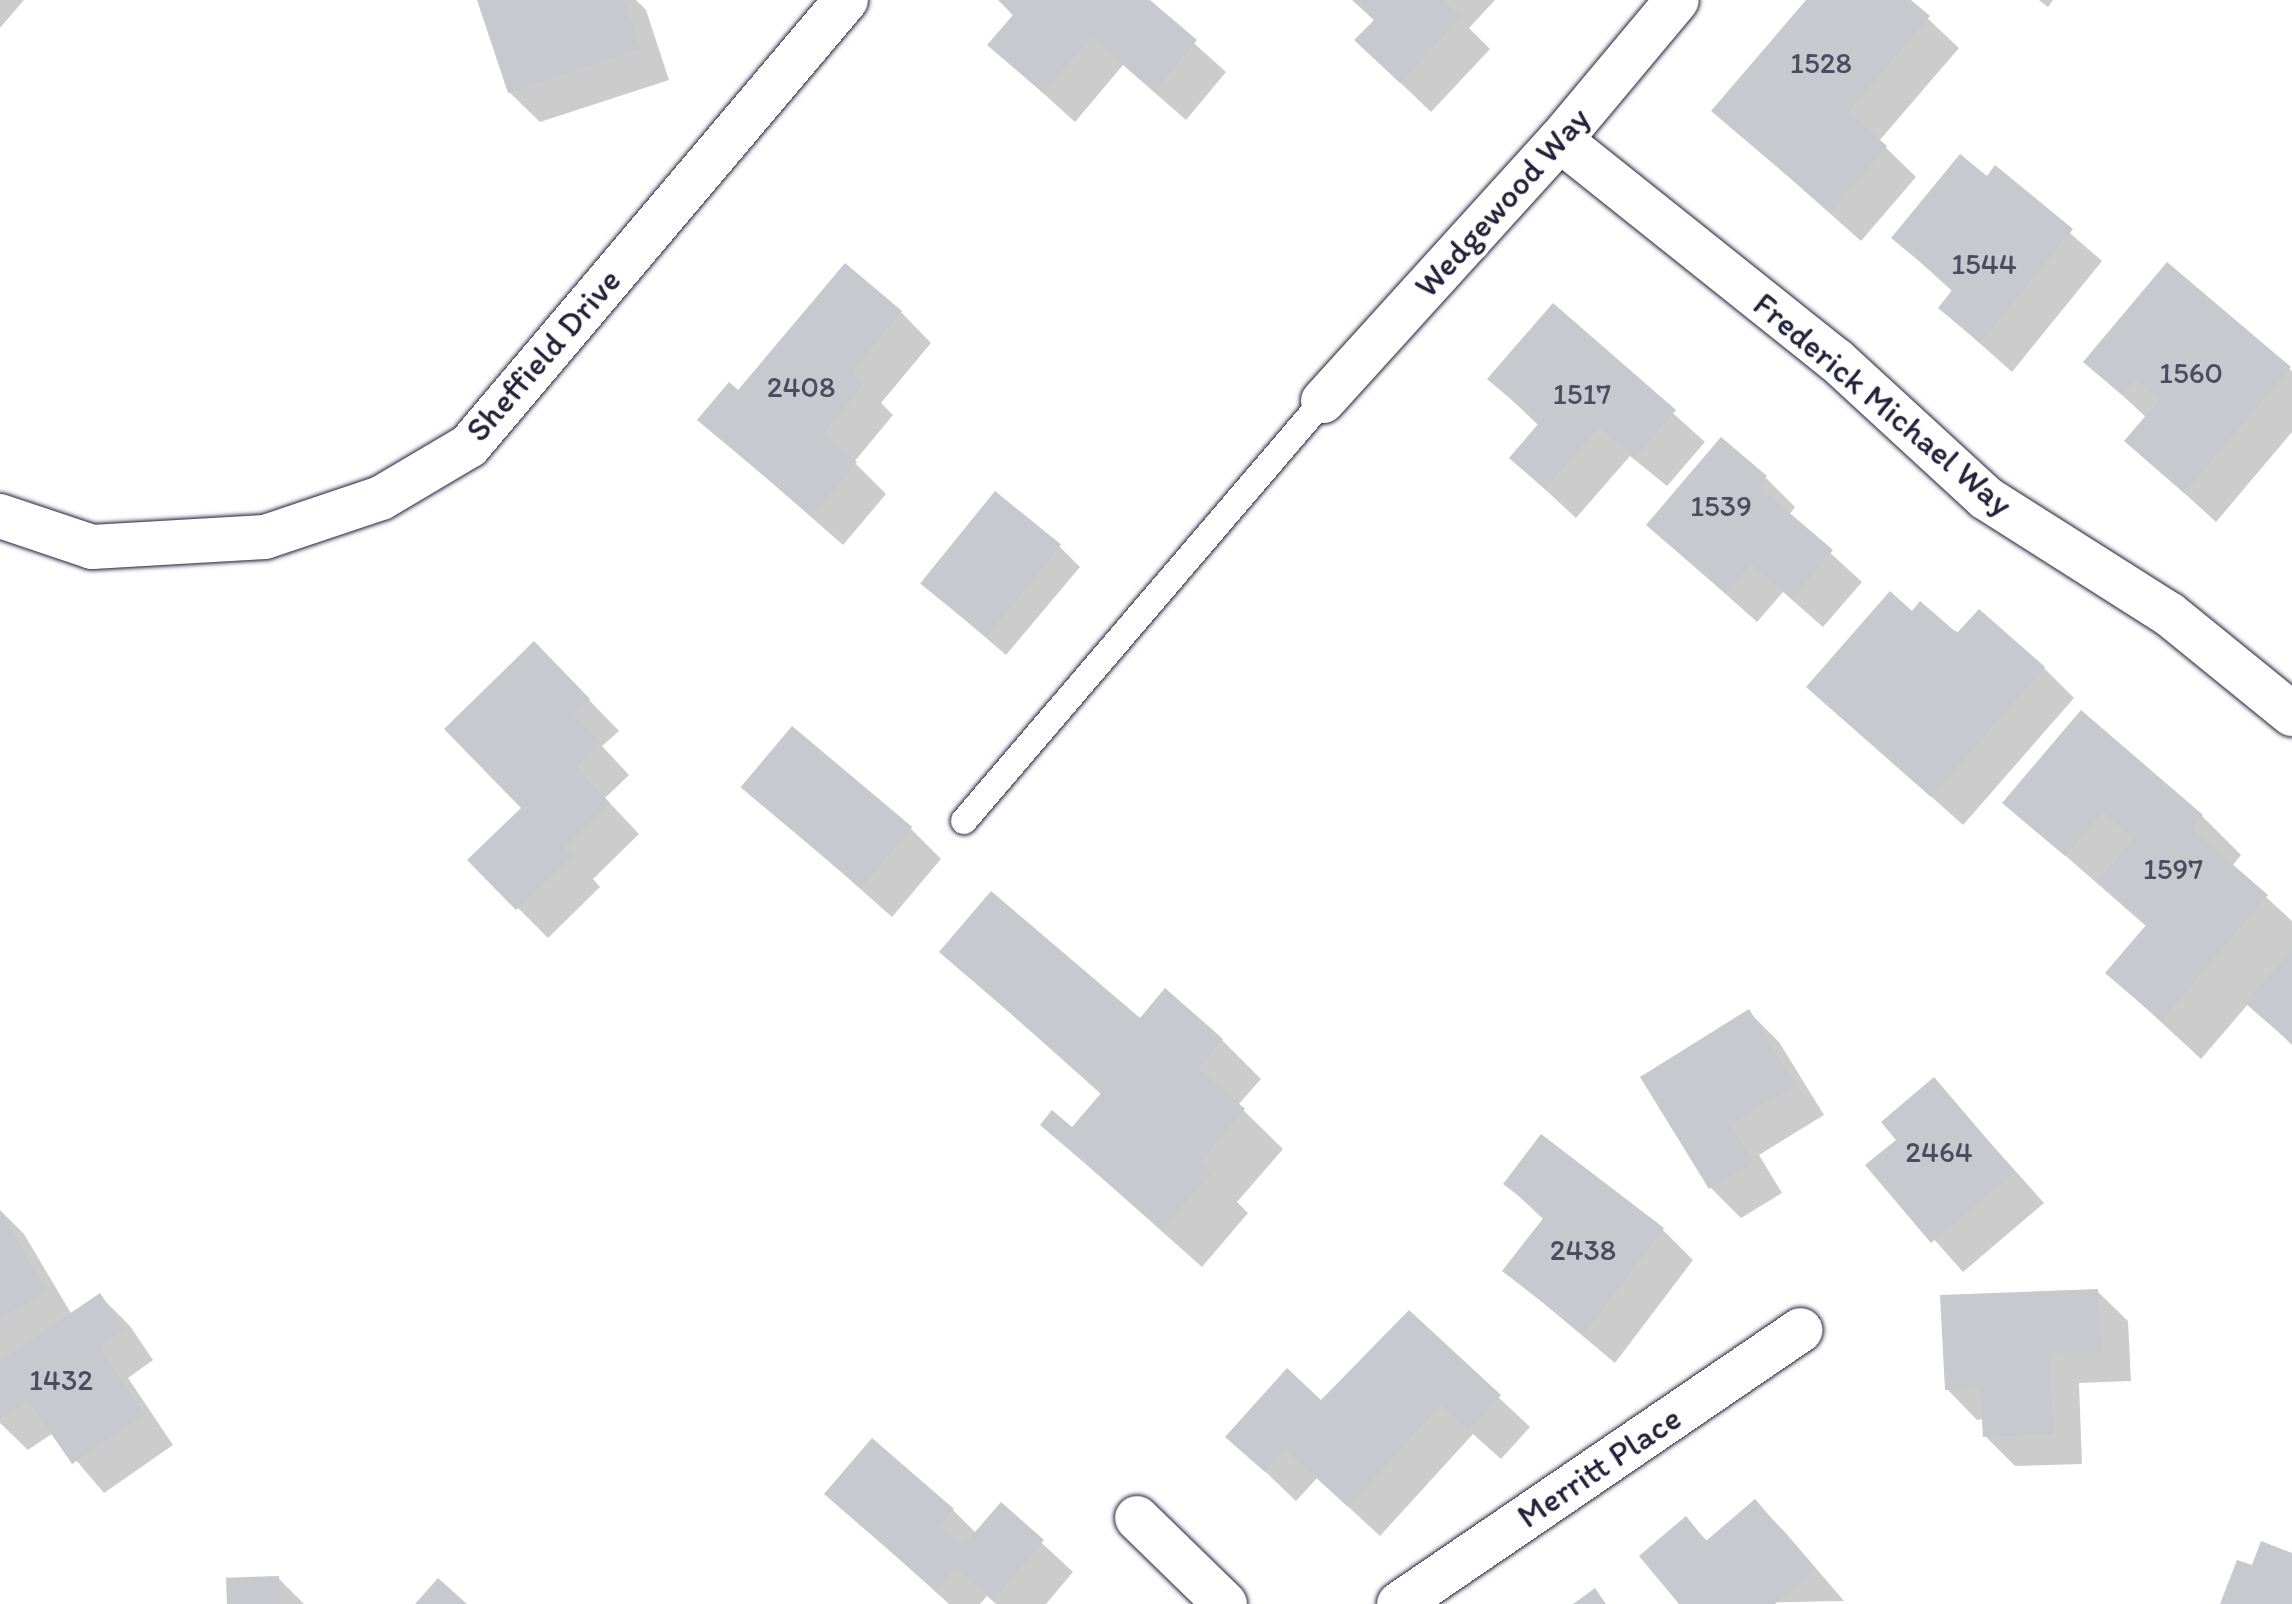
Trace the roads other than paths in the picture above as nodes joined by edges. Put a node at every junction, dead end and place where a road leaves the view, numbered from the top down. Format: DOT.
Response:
graph roads {
  1 [pos="846,0"];
  2 [pos="1677,0"];
  3 [pos="1560,140"];
  4 [pos="1323,401"];
  5 [pos="0,516"];
  6 [pos="2292,714"];
  7 [pos="964,821"];
  8 [pos="1800,1330"];
  9 [pos="1137,1518"];
  10 [pos="1225,1604"];
  11 [pos="1399,1604"];
  1 -- 5 [label="street, Sheffield Drive"];
  2 -- 3 [label="street, Wedgewood Way"];
  3 -- 4 [label="street, Wedgewood Way"];
  3 -- 6 [label="street, Frederick Michael Way"];
  4 -- 7 [label="lane"];
  8 -- 11 [label="street, Merritt Place"];
  9 -- 10 [label="street"];
}
